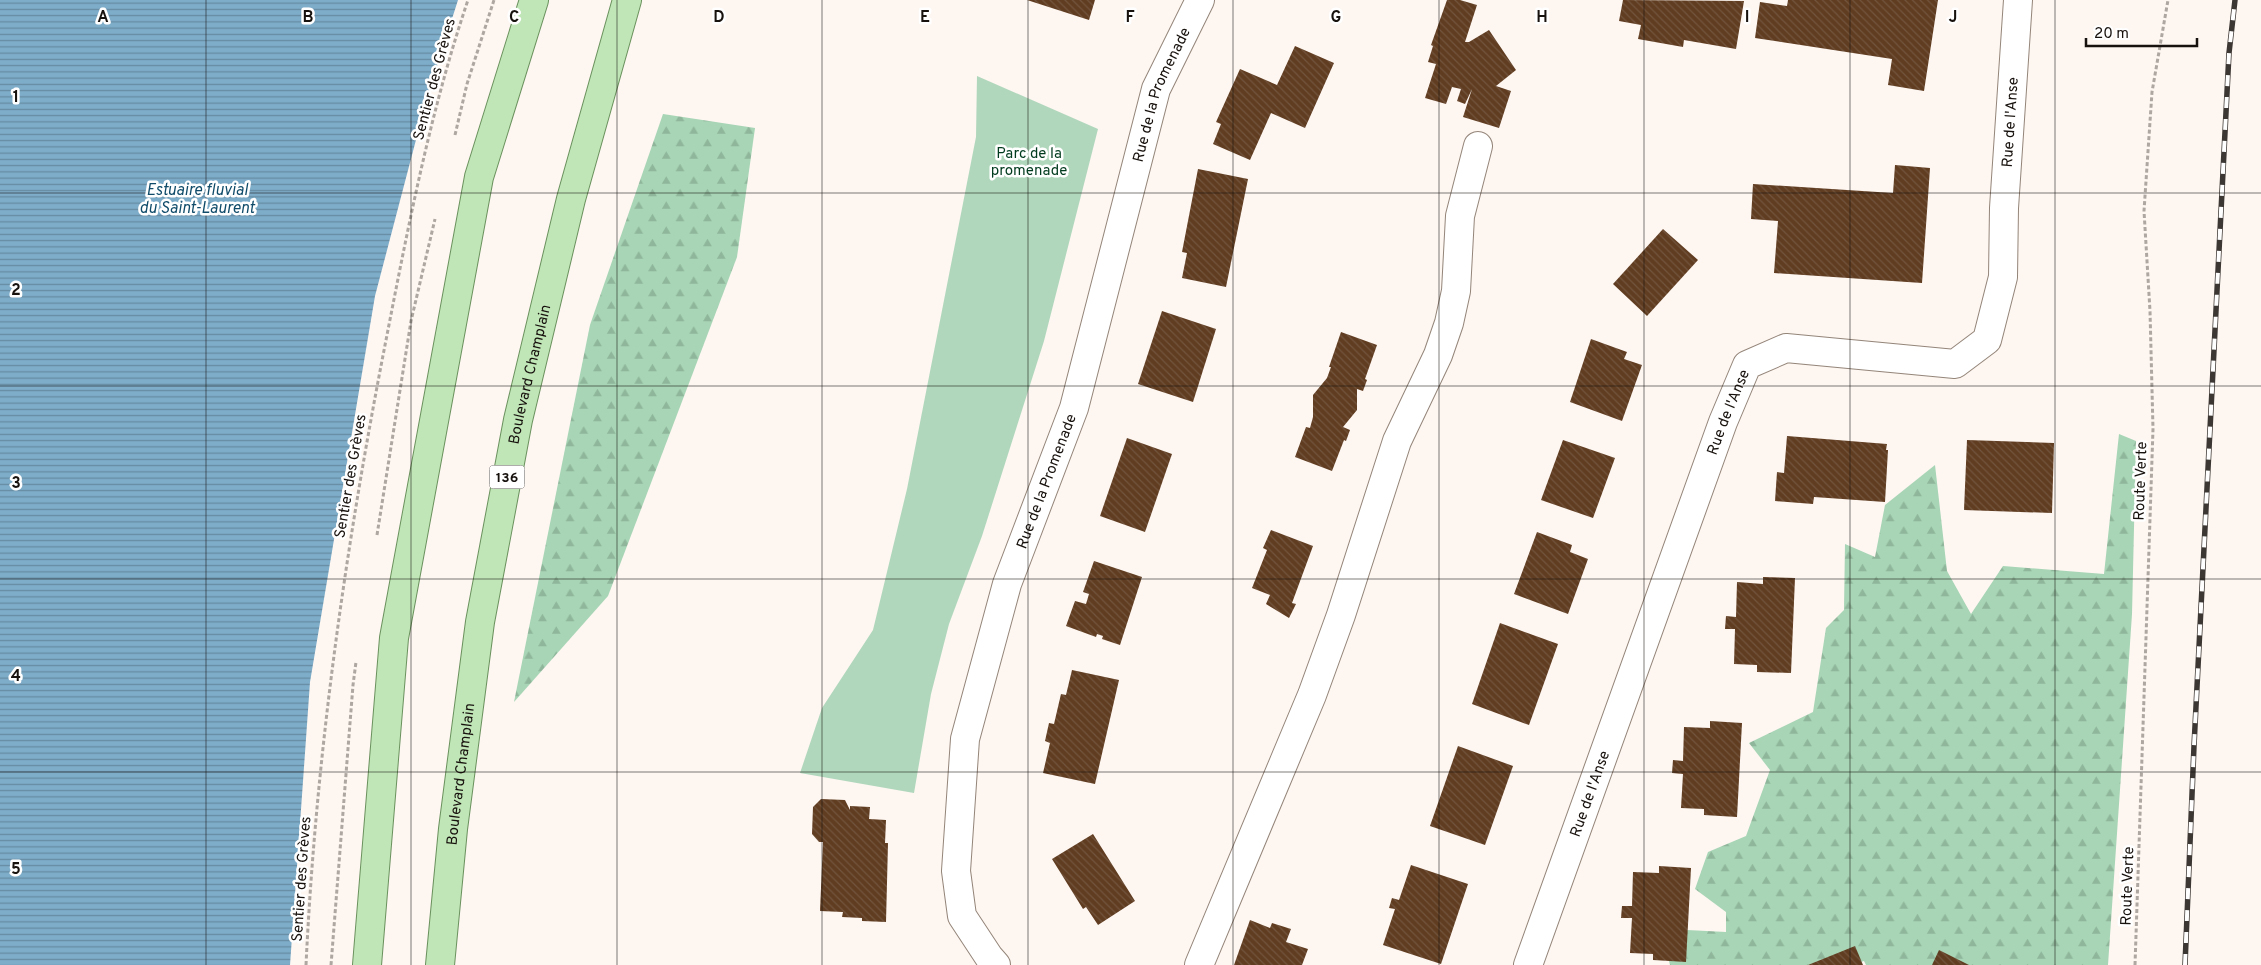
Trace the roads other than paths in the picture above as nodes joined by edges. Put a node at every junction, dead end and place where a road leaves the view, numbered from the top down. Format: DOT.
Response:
graph roads {
  1 [pos="534,0"];
  2 [pos="627,0"];
  3 [pos="1200,0"];
  4 [pos="2018,0"];
  5 [pos="1478,146"];
  6 [pos="987,962"];
  7 [pos="366,965"];
  8 [pos="440,965"];
  9 [pos="1199,965"];
  10 [pos="1528,965"];
  1 -- 7 [label="main road"];
  2 -- 8 [label="main road, Boulevard Champlain / 136"];
  3 -- 6 [label="street, Rue de la Promenade"];
  4 -- 10 [label="street, Rue de l'Anse"];
  5 -- 9 [label="street"];
}
